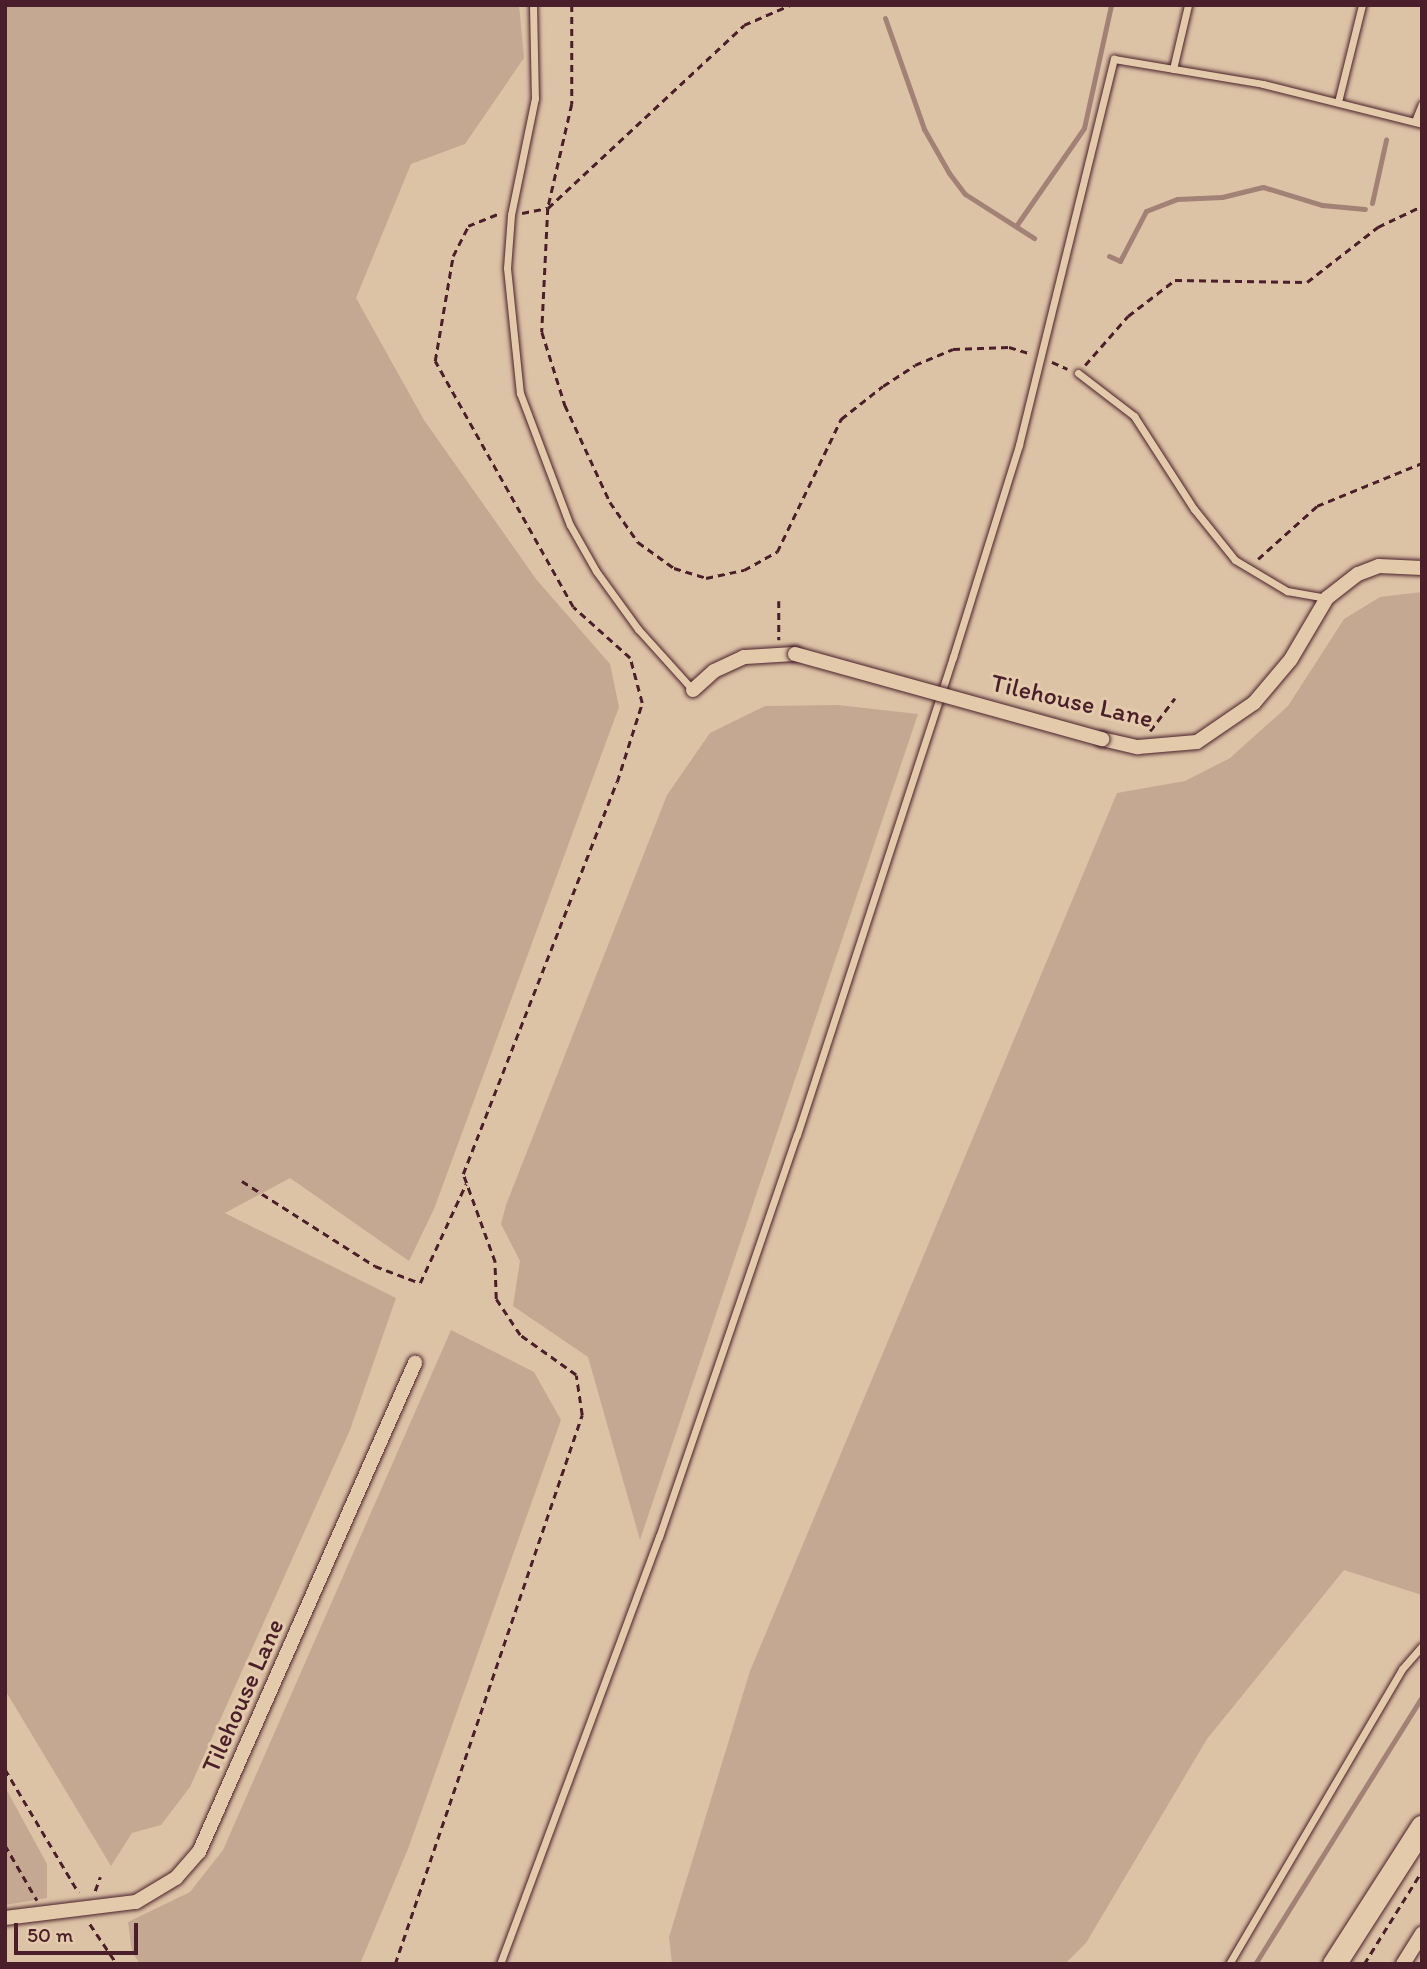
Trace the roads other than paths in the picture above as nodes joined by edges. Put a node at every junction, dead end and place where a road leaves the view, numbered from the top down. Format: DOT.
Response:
graph roads {
  1 [pos="533,5"];
  2 [pos="1188,5"];
  3 [pos="1362,5"];
  4 [pos="1173,69"];
  5 [pos="1338,102"];
  6 [pos="1422,104"];
  7 [pos="1418,122"];
  8 [pos="1079,373"];
  9 [pos="1422,568"];
  10 [pos="1327,598"];
  11 [pos="692,690"];
  12 [pos="415,1363"];
  13 [pos="1422,1646"];
  14 [pos="1422,1827"];
  15 [pos="5,1918"];
  16 [pos="1422,1934"];
  17 [pos="500,1964"];
  18 [pos="1229,1964"];
  19 [pos="1334,1964"];
  20 [pos="1404,1964"];
  1 -- 11 [label="lane"];
  2 -- 4 [label="lane"];
  3 -- 5 [label="lane"];
  4 -- 5 [label="lane"];
  4 -- 17 [label="lane"];
  5 -- 7 [label="lane"];
  6 -- 7 [label="lane"];
  8 -- 10 [label="lane"];
  9 -- 10 [label="street, Tilehouse Lane"];
  10 -- 11 [label="street, Tilehouse Lane, bridge"];
  12 -- 15 [label="street, Tilehouse Lane"];
  13 -- 18 [label="lane"];
  14 -- 19 [label="main road"];
  16 -- 20 [label="street"];
}
